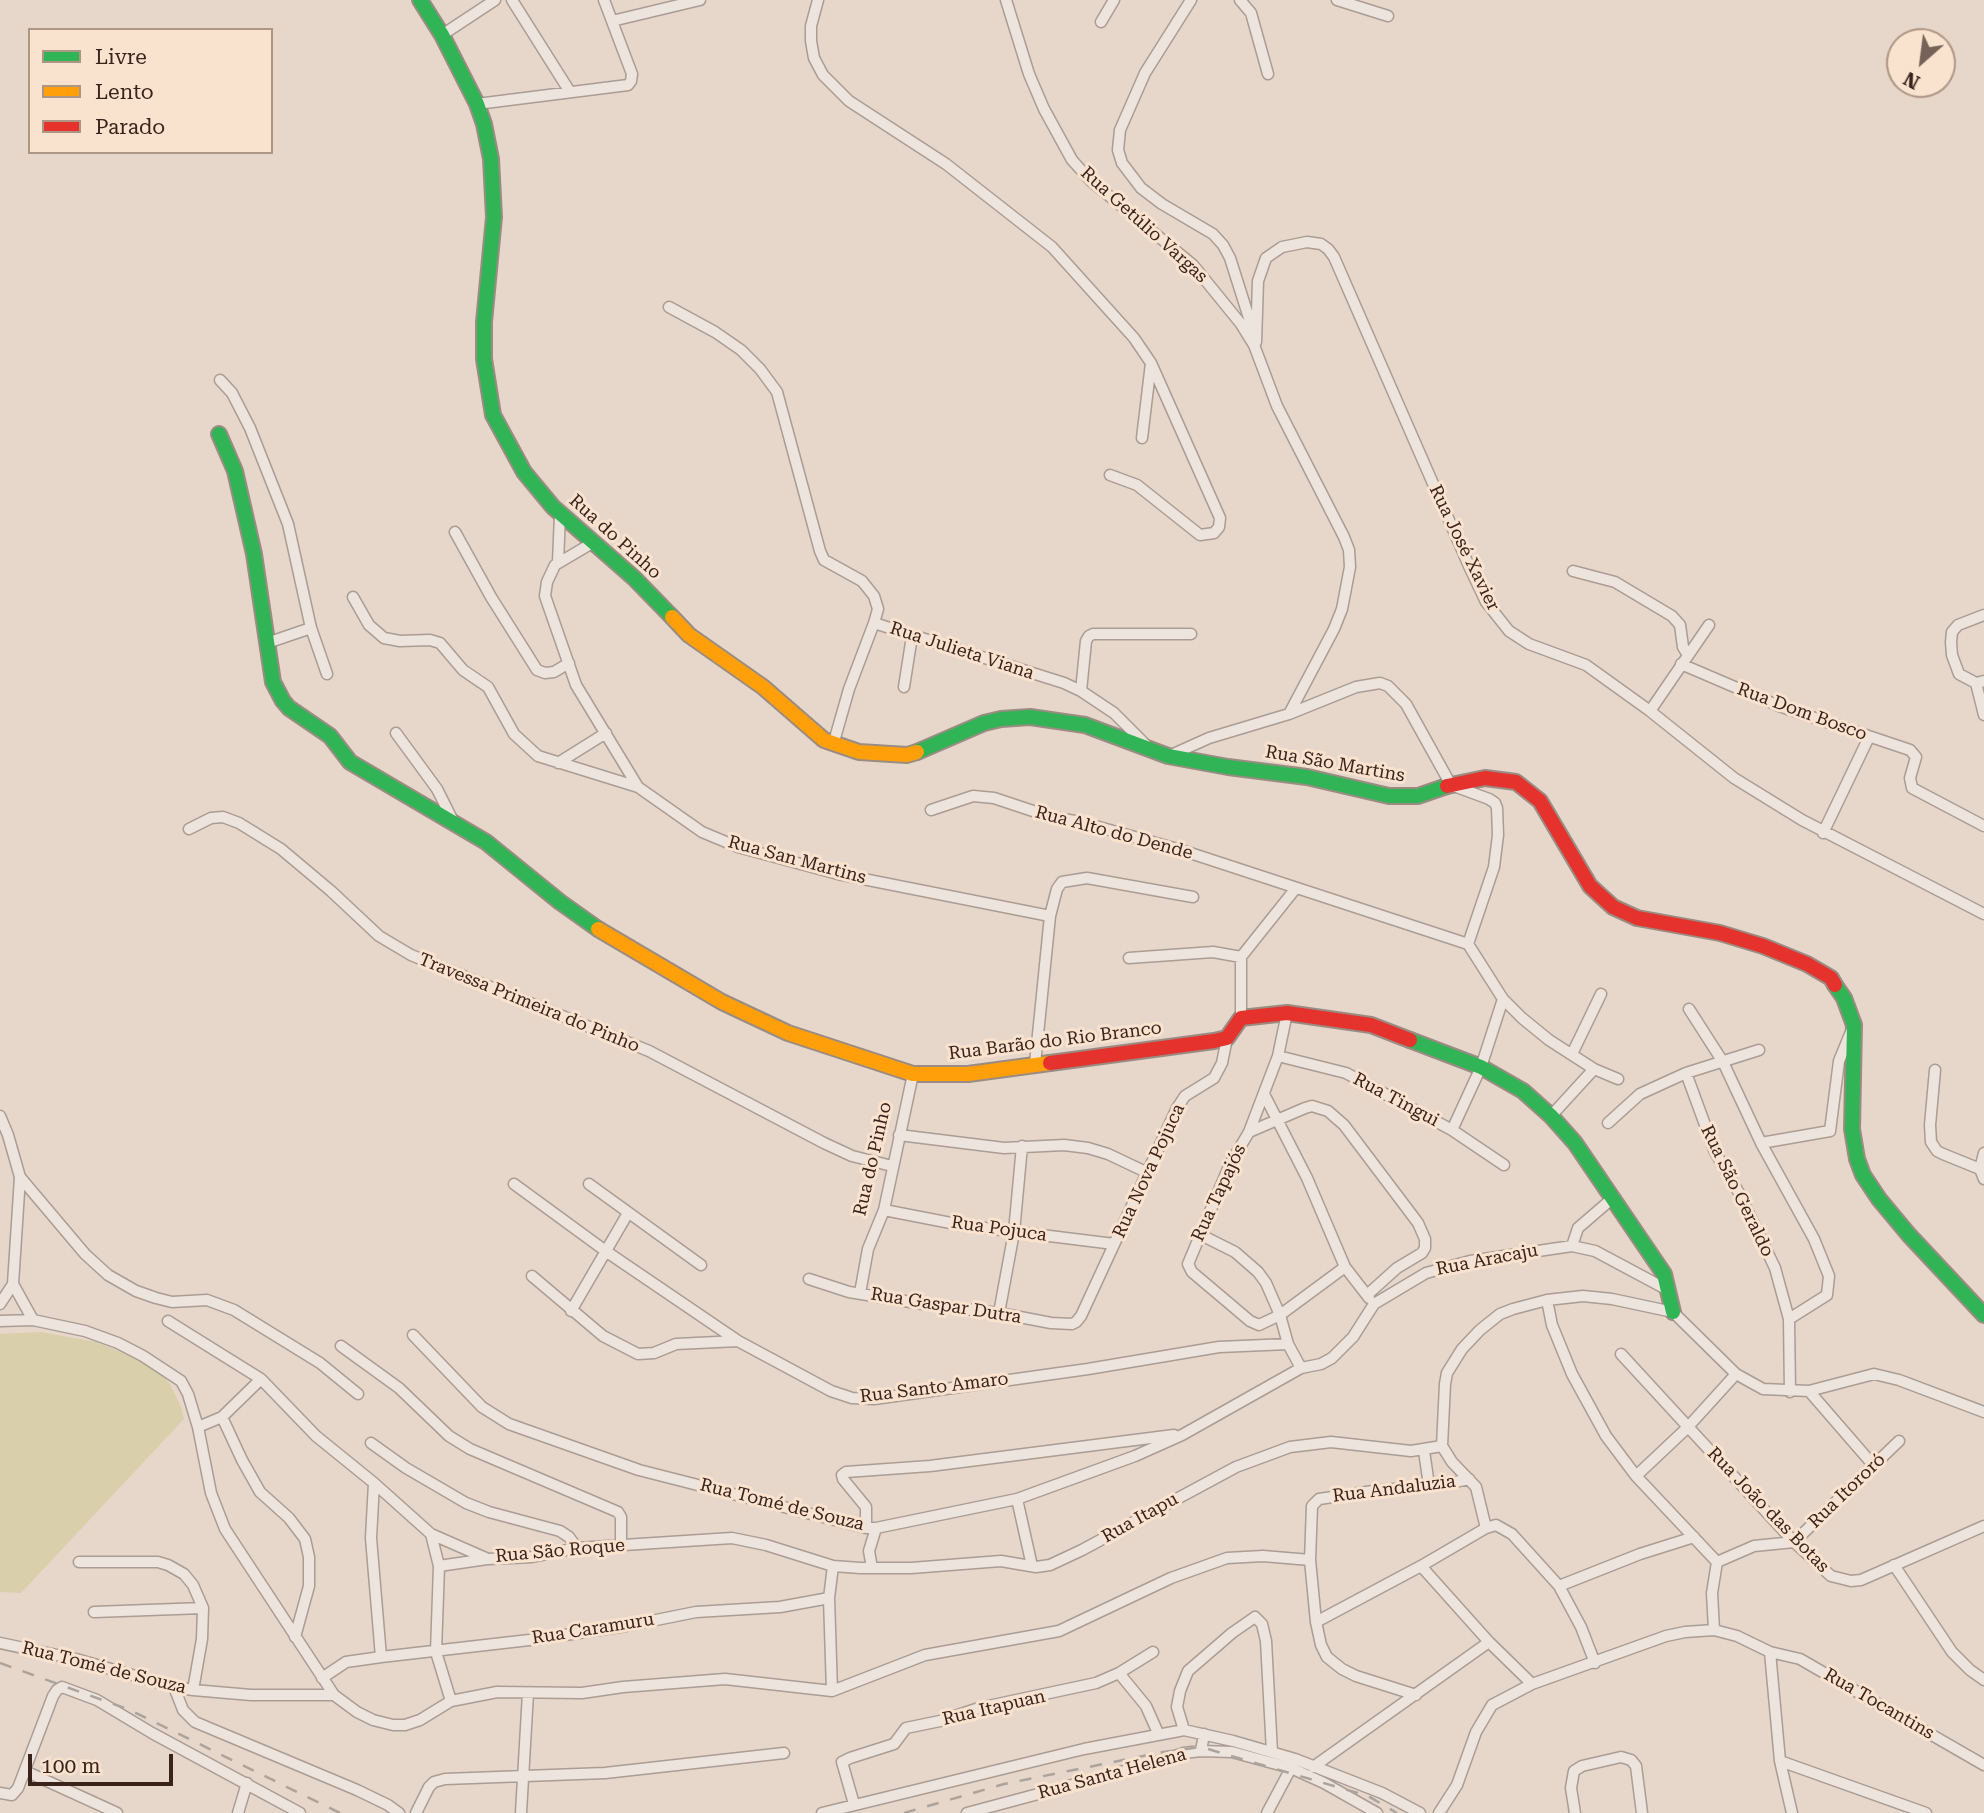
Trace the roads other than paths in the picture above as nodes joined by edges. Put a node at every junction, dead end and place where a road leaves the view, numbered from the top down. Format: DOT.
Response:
graph roads {
  1 [pos="420,0"];
  2 [pos="495,0"];
  3 [pos="512,0"];
  4 [pos="604,0"];
  5 [pos="700,0"];
  6 [pos="818,0"];
  7 [pos="1006,0"];
  8 [pos="1114,0"];
  9 [pos="1191,0"];
  10 [pos="1240,0"];
  11 [pos="1337,0"];
  12 [pos="1388,16"];
  13 [pos="612,21"];
  14 [pos="1101,22"];
  15 [pos="442,35"];
  16 [pos="1268,75"];
  17 [pos="570,92"];
  18 [pos="477,104"];
  19 [pos="669,307"];
  20 [pos="1256,342"];
  21 [pos="1258,354"];
  22 [pos="1151,363"];
  23 [pos="220,380"];
  24 [pos="219,434"];
  25 [pos="1142,438"];
  26 [pos="1110,475"];
  27 [pos="560,515"];
  28 [pos="455,531"];
  29 [pos="594,542"];
  30 [pos="558,562"];
  31 [pos="1573,571"];
  32 [pos="353,597"];
  33 [pos="1984,615"];
  34 [pos="874,623"];
  35 [pos="1709,625"];
  36 [pos="311,628"];
  37 [pos="1191,634"];
  38 [pos="912,636"];
  39 [pos="267,643"];
  40 [pos="1688,655"];
  41 [pos="569,663"];
  42 [pos="1681,664"];
  43 [pos="327,674"];
  44 [pos="1980,685"];
  45 [pos="904,687"];
  46 [pos="1081,691"];
  47 [pos="1650,711"];
  48 [pos="1289,714"];
  49 [pos="1984,715"];
  50 [pos="396,733"];
  51 [pos="606,733"];
  52 [pos="1870,737"];
  53 [pos="833,745"];
  54 [pos="1153,751"];
  55 [pos="1168,756"];
  56 [pos="558,763"];
  57 [pos="1451,785"];
  58 [pos="638,788"];
  59 [pos="931,810"];
  60 [pos="454,822"];
  61 [pos="1984,825"];
  62 [pos="189,829"];
  63 [pos="1823,833"];
  64 [pos="1296,888"];
  65 [pos="1194,897"];
  66 [pos="1984,914"];
  67 [pos="1050,916"];
  68 [pos="1468,944"];
  69 [pos="1241,957"];
  70 [pos="1129,958"];
  71 [pos="1601,994"];
  72 [pos="1503,999"];
  73 [pos="1689,1009"];
  74 [pos="1287,1013"];
  75 [pos="1241,1018"];
  76 [pos="1854,1026"];
  77 [pos="1227,1038"];
  78 [pos="1759,1050"];
  79 [pos="1572,1054"];
  80 [pos="1278,1056"];
  81 [pos="1723,1062"];
  82 [pos="1035,1064"];
  83 [pos="1481,1067"];
  84 [pos="1594,1069"];
  85 [pos="1935,1070"];
  86 [pos="1686,1073"];
  87 [pos="913,1074"];
  88 [pos="1618,1079"];
  89 [pos="1264,1094"];
  90 [pos="0,1116"];
  91 [pos="1551,1116"];
  92 [pos="1279,1119"];
  93 [pos="1608,1123"];
  94 [pos="1452,1130"];
  95 [pos="1248,1132"];
  96 [pos="900,1135"];
  97 [pos="1760,1143"];
  98 [pos="1022,1146"];
  99 [pos="1984,1153"];
  100 [pos="1504,1165"];
  101 [pos="892,1166"];
  102 [pos="1148,1172"];
  103 [pos="1982,1174"];
  104 [pos="20,1177"];
  105 [pos="514,1184"];
  106 [pos="589,1184"];
  107 [pos="1614,1197"];
  108 [pos="884,1210"];
  109 [pos="628,1213"];
  110 [pos="1014,1232"];
  111 [pos="1199,1234"];
  112 [pos="1114,1244"];
  113 [pos="1572,1246"];
  114 [pos="607,1252"];
  115 [pos="701,1265"];
  116 [pos="1345,1267"];
  117 [pos="532,1276"];
  118 [pos="809,1279"];
  119 [pos="13,1284"];
  120 [pos="1668,1290"];
  121 [pos="860,1293"];
  122 [pos="1371,1300"];
  123 [pos="1547,1300"];
  124 [pos="0,1304"];
  125 [pos="571,1311"];
  126 [pos="1674,1312"];
  127 [pos="999,1313"];
  128 [pos="1280,1315"];
  129 [pos="1984,1315"];
  130 [pos="1081,1317"];
  131 [pos="1789,1319"];
  132 [pos="33,1320"];
  133 [pos="0,1321"];
  134 [pos="169,1321"];
  135 [pos="413,1335"];
  136 [pos="738,1341"];
  137 [pos="1289,1344"];
  138 [pos="341,1346"];
  139 [pos="1621,1354"];
  140 [pos="1301,1368"];
  141 [pos="1736,1374"];
  142 [pos="261,1379"];
  143 [pos="1809,1391"];
  144 [pos="1790,1392"];
  145 [pos="358,1394"];
  146 [pos="1984,1412"];
  147 [pos="222,1417"];
  148 [pos="198,1427"];
  149 [pos="1687,1427"];
  150 [pos="1182,1435"];
  151 [pos="1899,1440"];
  152 [pos="371,1443"];
  153 [pos="1442,1446"];
  154 [pos="1424,1451"];
  155 [pos="1874,1466"];
  156 [pos="1636,1476"];
  157 [pos="1469,1479"];
  158 [pos="373,1483"];
  159 [pos="1429,1485"];
  160 [pos="1017,1499"];
  161 [pos="1984,1526"];
  162 [pos="871,1528"];
  163 [pos="1486,1528"];
  164 [pos="431,1534"];
  165 [pos="1694,1536"];
  166 [pos="1794,1542"];
  167 [pos="621,1546"];
  168 [pos="577,1548"];
  169 [pos="488,1559"];
  170 [pos="1310,1560"];
  171 [pos="79,1562"];
  172 [pos="1717,1562"];
  173 [pos="1894,1565"];
  174 [pos="439,1566"];
  175 [pos="833,1566"];
  176 [pos="1032,1566"];
  177 [pos="1421,1566"];
  178 [pos="872,1568"];
  179 [pos="1559,1586"];
  180 [pos="829,1598"];
  181 [pos="203,1608"];
  182 [pos="94,1612"];
  183 [pos="1316,1622"];
  184 [pos="1714,1630"];
  185 [pos="295,1637"];
  186 [pos="1489,1642"];
  187 [pos="0,1643"];
  188 [pos="436,1651"];
  189 [pos="1153,1652"];
  190 [pos="1770,1652"];
  191 [pos="381,1657"];
  192 [pos="1595,1663"];
  193 [pos="1119,1673"];
  194 [pos="322,1678"];
  195 [pos="1984,1680"];
  196 [pos="1532,1684"];
  197 [pos="174,1687"];
  198 [pos="193,1690"];
  199 [pos="832,1691"];
  200 [pos="528,1693"];
  201 [pos="334,1695"];
  202 [pos="1416,1695"];
  203 [pos="452,1701"];
  204 [pos="1184,1730"];
  205 [pos="1157,1734"];
  206 [pos="1204,1734"];
  207 [pos="1201,1751"];
  208 [pos="1272,1752"];
  209 [pos="784,1753"];
  210 [pos="1780,1761"];
  211 [pos="1984,1765"];
  212 [pos="1313,1767"];
  213 [pos="1291,1768"];
  214 [pos="25,1771"];
  215 [pos="522,1775"];
  216 [pos="247,1783"];
  217 [pos="0,1793"];
  218 [pos="854,1804"];
  219 [pos="117,1813"];
  220 [pos="238,1813"];
  221 [pos="300,1813"];
  222 [pos="399,1813"];
  223 [pos="416,1813"];
  224 [pos="521,1813"];
  225 [pos="822,1813"];
  226 [pos="967,1813"];
  227 [pos="1267,1813"];
  228 [pos="1377,1813"];
  229 [pos="1420,1813"];
  230 [pos="1439,1813"];
  231 [pos="1575,1813"];
  232 [pos="1642,1813"];
  233 [pos="1792,1813"];
  234 [pos="1925,1813"];
  1 -- 15 [label="street, Rua do Pinho"];
  2 -- 15 [label="street"];
  3 -- 17 [label="street"];
  4 -- 13 [label="street"];
  5 -- 13 [label="street"];
  6 -- 22 [label="street"];
  7 -- 21 [label="street, Rua Getúlio Vargas"];
  8 -- 14 [label="street"];
  9 -- 20 [label="street"];
  10 -- 16 [label="street"];
  11 -- 12 [label="street"];
  13 -- 17 [label="street"];
  15 -- 18 [label="street, Rua do Pinho"];
  17 -- 18 [label="street"];
  18 -- 27 [label="street, Rua do Pinho"];
  19 -- 34 [label="street"];
  20 -- 21 [label="street"];
  20 -- 47 [label="street, Rua José Xavier"];
  21 -- 48 [label="street, Rua Getúlio Vargas"];
  22 -- 25 [label="street"];
  22 -- 26 [label="street"];
  23 -- 36 [label="street"];
  24 -- 39 [label="street, Rua Barão do Rio Branco"];
  27 -- 29 [label="street, Rua do Pinho"];
  27 -- 30 [label="street, Rua San Martins"];
  28 -- 41 [label="street"];
  29 -- 30 [label="street"];
  29 -- 53 [label="street, Rua do Pinho"];
  30 -- 41 [label="street, Rua San Martins"];
  31 -- 40 [label="street"];
  32 -- 56 [label="street"];
  33 -- 44 [label="street"];
  34 -- 38 [label="street, Rua Julieta Viana"];
  34 -- 53 [label="street, Rua Julieta Viana"];
  35 -- 40 [label="street"];
  36 -- 39 [label="street"];
  36 -- 43 [label="street"];
  37 -- 46 [label="street"];
  38 -- 45 [label="street"];
  38 -- 46 [label="street, Rua Julieta Viana"];
  39 -- 60 [label="street, Rua Barão do Rio Branco"];
  40 -- 42 [label="street"];
  41 -- 51 [label="street, Rua San Martins"];
  42 -- 47 [label="street"];
  42 -- 52 [label="street, Rua Dom Bosco"];
  44 -- 49 [label="street"];
  46 -- 54 [label="street, Rua Julieta Viana"];
  47 -- 63 [label="street, Rua José Xavier"];
  48 -- 55 [label="street, Rua São Martins"];
  48 -- 57 [label="street, Rua São Martins"];
  50 -- 60 [label="street"];
  51 -- 56 [label="street"];
  51 -- 58 [label="street, Rua San Martins"];
  52 -- 61 [label="street, Rua Dom Bosco"];
  52 -- 63 [label="street"];
  53 -- 54 [label="street, Rua do Pinho"];
  54 -- 55 [label="street, Rua do Pinho"];
  55 -- 57 [label="street, Rua São Martins"];
  56 -- 58 [label="street"];
  57 -- 68 [label="street"];
  57 -- 76 [label="street, Rua São Martins"];
  58 -- 67 [label="street, Rua San Martins"];
  59 -- 64 [label="street, Rua Alto do Dende"];
  60 -- 87 [label="street, Rua Barão do Rio Branco"];
  62 -- 101 [label="street, Travessa Primeira do Pinho"];
  63 -- 66 [label="street, Rua José Xavier"];
  64 -- 68 [label="street, Rua Alto do Dende"];
  64 -- 69 [label="street"];
  65 -- 67 [label="street"];
  67 -- 82 [label="street"];
  68 -- 72 [label="street"];
  69 -- 70 [label="street"];
  69 -- 75 [label="street"];
  71 -- 79 [label="street"];
  72 -- 79 [label="street"];
  72 -- 83 [label="street"];
  73 -- 81 [label="street"];
  74 -- 75 [label="street"];
  74 -- 80 [label="street, Rua Tapajós"];
  74 -- 83 [label="street"];
  75 -- 77 [label="street"];
  76 -- 97 [label="street"];
  76 -- 129 [label="street"];
  77 -- 82 [label="street, Rua Barão do Rio Branco"];
  77 -- 102 [label="street, Rua Nova Pojuca"];
  78 -- 81 [label="street"];
  79 -- 84 [label="street"];
  80 -- 89 [label="street, Rua Tapajós"];
  80 -- 94 [label="street, Rua Tingui"];
  81 -- 86 [label="street"];
  81 -- 97 [label="street"];
  82 -- 87 [label="street, Rua Barão do Rio Branco"];
  83 -- 91 [label="street"];
  83 -- 94 [label="street"];
  84 -- 88 [label="street"];
  84 -- 91 [label="street"];
  85 -- 103 [label="street"];
  86 -- 93 [label="street"];
  86 -- 131 [label="street, Rua São Geraldo"];
  87 -- 96 [label="street, Rua do Pinho"];
  89 -- 92 [label="street"];
  89 -- 95 [label="street, Rua Tapajós"];
  90 -- 104 [label="street"];
  91 -- 107 [label="street"];
  92 -- 95 [label="street"];
  92 -- 116 [label="street"];
  92 -- 122 [label="street"];
  94 -- 100 [label="street, Rua Tingui"];
  95 -- 111 [label="street, Rua Tapajós"];
  96 -- 98 [label="street"];
  96 -- 101 [label="street, Rua do Pinho"];
  97 -- 131 [label="street"];
  98 -- 102 [label="street"];
  98 -- 110 [label="street"];
  99 -- 103 [label="street"];
  101 -- 108 [label="street, Rua do Pinho"];
  102 -- 112 [label="street, Rua Nova Pojuca"];
  104 -- 119 [label="street"];
  104 -- 145 [label="street"];
  105 -- 114 [label="street, Rua Santo Amaro"];
  106 -- 109 [label="street"];
  107 -- 113 [label="street"];
  107 -- 120 [label="street"];
  108 -- 110 [label="street, Rua Pojuca"];
  108 -- 121 [label="street, Rua do Pinho"];
  109 -- 114 [label="street"];
  109 -- 115 [label="street"];
  110 -- 112 [label="street, Rua Pojuca"];
  110 -- 127 [label="street"];
  111 -- 128 [label="street"];
  111 -- 128 [label="street, Rua Tapajós"];
  112 -- 130 [label="street, Rua Nova Pojuca"];
  113 -- 120 [label="street, Rua Aracaju"];
  113 -- 122 [label="street, Rua Aracaju"];
  114 -- 125 [label="street"];
  114 -- 136 [label="street, Rua Santo Amaro"];
  116 -- 122 [label="street"];
  116 -- 128 [label="street, Rua Tapajós"];
  117 -- 125 [label="street"];
  118 -- 121 [label="street, Rua Gaspar Dutra"];
  119 -- 124 [label="street"];
  119 -- 132 [label="street"];
  120 -- 126 [label="street"];
  121 -- 127 [label="street, Rua Gaspar Dutra"];
  122 -- 140 [label="street, Rua Aracaju"];
  123 -- 126 [label="street"];
  123 -- 153 [label="street"];
  123 -- 156 [label="street"];
  125 -- 136 [label="street"];
  126 -- 141 [label="street"];
  127 -- 130 [label="street, Rua Gaspar Dutra"];
  128 -- 137 [label="street"];
  131 -- 144 [label="street, Rua São Geraldo"];
  132 -- 133 [label="street"];
  132 -- 148 [label="street"];
  134 -- 142 [label="street, Rua São Roque"];
  135 -- 162 [label="street, Rua Tomé de Souza"];
  136 -- 137 [label="street, Rua Santo Amaro"];
  137 -- 140 [label="street"];
  138 -- 167 [label="street"];
  139 -- 149 [label="street, Rua João das Botas"];
  140 -- 150 [label="street, Rua Aracaju"];
  141 -- 144 [label="street"];
  141 -- 149 [label="street"];
  142 -- 147 [label="street"];
  142 -- 158 [label="street, Rua São Roque"];
  143 -- 144 [label="street"];
  143 -- 146 [label="street"];
  143 -- 155 [label="street"];
  147 -- 148 [label="street"];
  147 -- 185 [label="street"];
  148 -- 185 [label="street"];
  149 -- 156 [label="street"];
  149 -- 166 [label="street, Rua João das Botas"];
  150 -- 160 [label="street, Rua Tomé de Souza"];
  150 -- 162 [label="street"];
  151 -- 155 [label="street, Rua Itororó"];
  152 -- 168 [label="street"];
  153 -- 154 [label="street, Rua Itapu"];
  153 -- 157 [label="street"];
  154 -- 159 [label="street"];
  154 -- 176 [label="street, Rua Itapu"];
  155 -- 166 [label="street, Rua Itororó"];
  156 -- 165 [label="street"];
  157 -- 159 [label="street, Rua Andaluzia"];
  157 -- 163 [label="street"];
  158 -- 164 [label="street, Rua São Roque"];
  158 -- 191 [label="street"];
  159 -- 170 [label="street, Rua Andaluzia"];
  160 -- 162 [label="street, Rua Tomé de Souza"];
  160 -- 176 [label="street"];
  161 -- 173 [label="street, Rua João das Botas"];
  162 -- 178 [label="street"];
  163 -- 177 [label="street"];
  163 -- 179 [label="street"];
  164 -- 169 [label="street, Rua São Roque"];
  164 -- 174 [label="street"];
  165 -- 172 [label="street"];
  165 -- 179 [label="street"];
  166 -- 172 [label="street"];
  166 -- 173 [label="street, Rua João das Botas"];
  167 -- 168 [label="street, Rua São Roque"];
  167 -- 175 [label="street, Rua São Roque"];
  168 -- 169 [label="street, Rua São Roque"];
  169 -- 174 [label="street"];
  170 -- 183 [label="street"];
  170 -- 199 [label="street"];
  171 -- 181 [label="street"];
  172 -- 184 [label="street"];
  173 -- 195 [label="street"];
  174 -- 188 [label="street"];
  175 -- 178 [label="street, Rua Itapu"];
  175 -- 180 [label="street"];
  176 -- 178 [label="street, Rua Itapu"];
  177 -- 183 [label="street"];
  177 -- 186 [label="street"];
  179 -- 192 [label="street"];
  180 -- 188 [label="street, Rua Caramuru"];
  180 -- 199 [label="street"];
  181 -- 182 [label="street"];
  181 -- 198 [label="street"];
  183 -- 202 [label="street"];
  184 -- 190 [label="street, Rua Tocantins"];
  184 -- 192 [label="street"];
  185 -- 194 [label="street"];
  186 -- 196 [label="street"];
  186 -- 202 [label="street"];
  187 -- 197 [label="street, Rua Tomé de Souza"];
  188 -- 191 [label="street, Rua Caramuru"];
  188 -- 203 [label="street"];
  189 -- 193 [label="street, Rua Itapuan"];
  190 -- 210 [label="street"];
  190 -- 211 [label="street, Rua Tocantins"];
  191 -- 194 [label="street, Rua Caramuru"];
  192 -- 196 [label="street"];
  193 -- 205 [label="street"];
  193 -- 218 [label="street, Rua Itapuan"];
  194 -- 201 [label="street"];
  196 -- 230 [label="street"];
  197 -- 198 [label="street, Rua Tomé de Souza"];
  197 -- 222 [label="street"];
  198 -- 201 [label="street, Rua Tomé de Souza"];
  199 -- 200 [label="street"];
  200 -- 203 [label="street"];
  200 -- 215 [label="street"];
  201 -- 203 [label="street"];
  202 -- 212 [label="street"];
  204 -- 205 [label="street"];
  204 -- 206 [label="street"];
  204 -- 208 [label="street"];
  205 -- 218 [label="street"];
  206 -- 207 [label="street, Rua Santa Helena"];
  206 -- 208 [label="street"];
  207 -- 213 [label="street"];
  207 -- 226 [label="street, Rua Santa Helena"];
  208 -- 212 [label="street"];
  209 -- 215 [label="street"];
  210 -- 233 [label="street"];
  210 -- 234 [label="street"];
  212 -- 229 [label="street"];
  213 -- 227 [label="street"];
  213 -- 228 [label="street"];
  214 -- 216 [label="street"];
  214 -- 217 [label="street"];
  214 -- 219 [label="street"];
  215 -- 223 [label="street"];
  215 -- 224 [label="street"];
  216 -- 220 [label="street"];
  216 -- 221 [label="street"];
  218 -- 225 [label="street"];
  231 -- 232 [label="street"];
}
